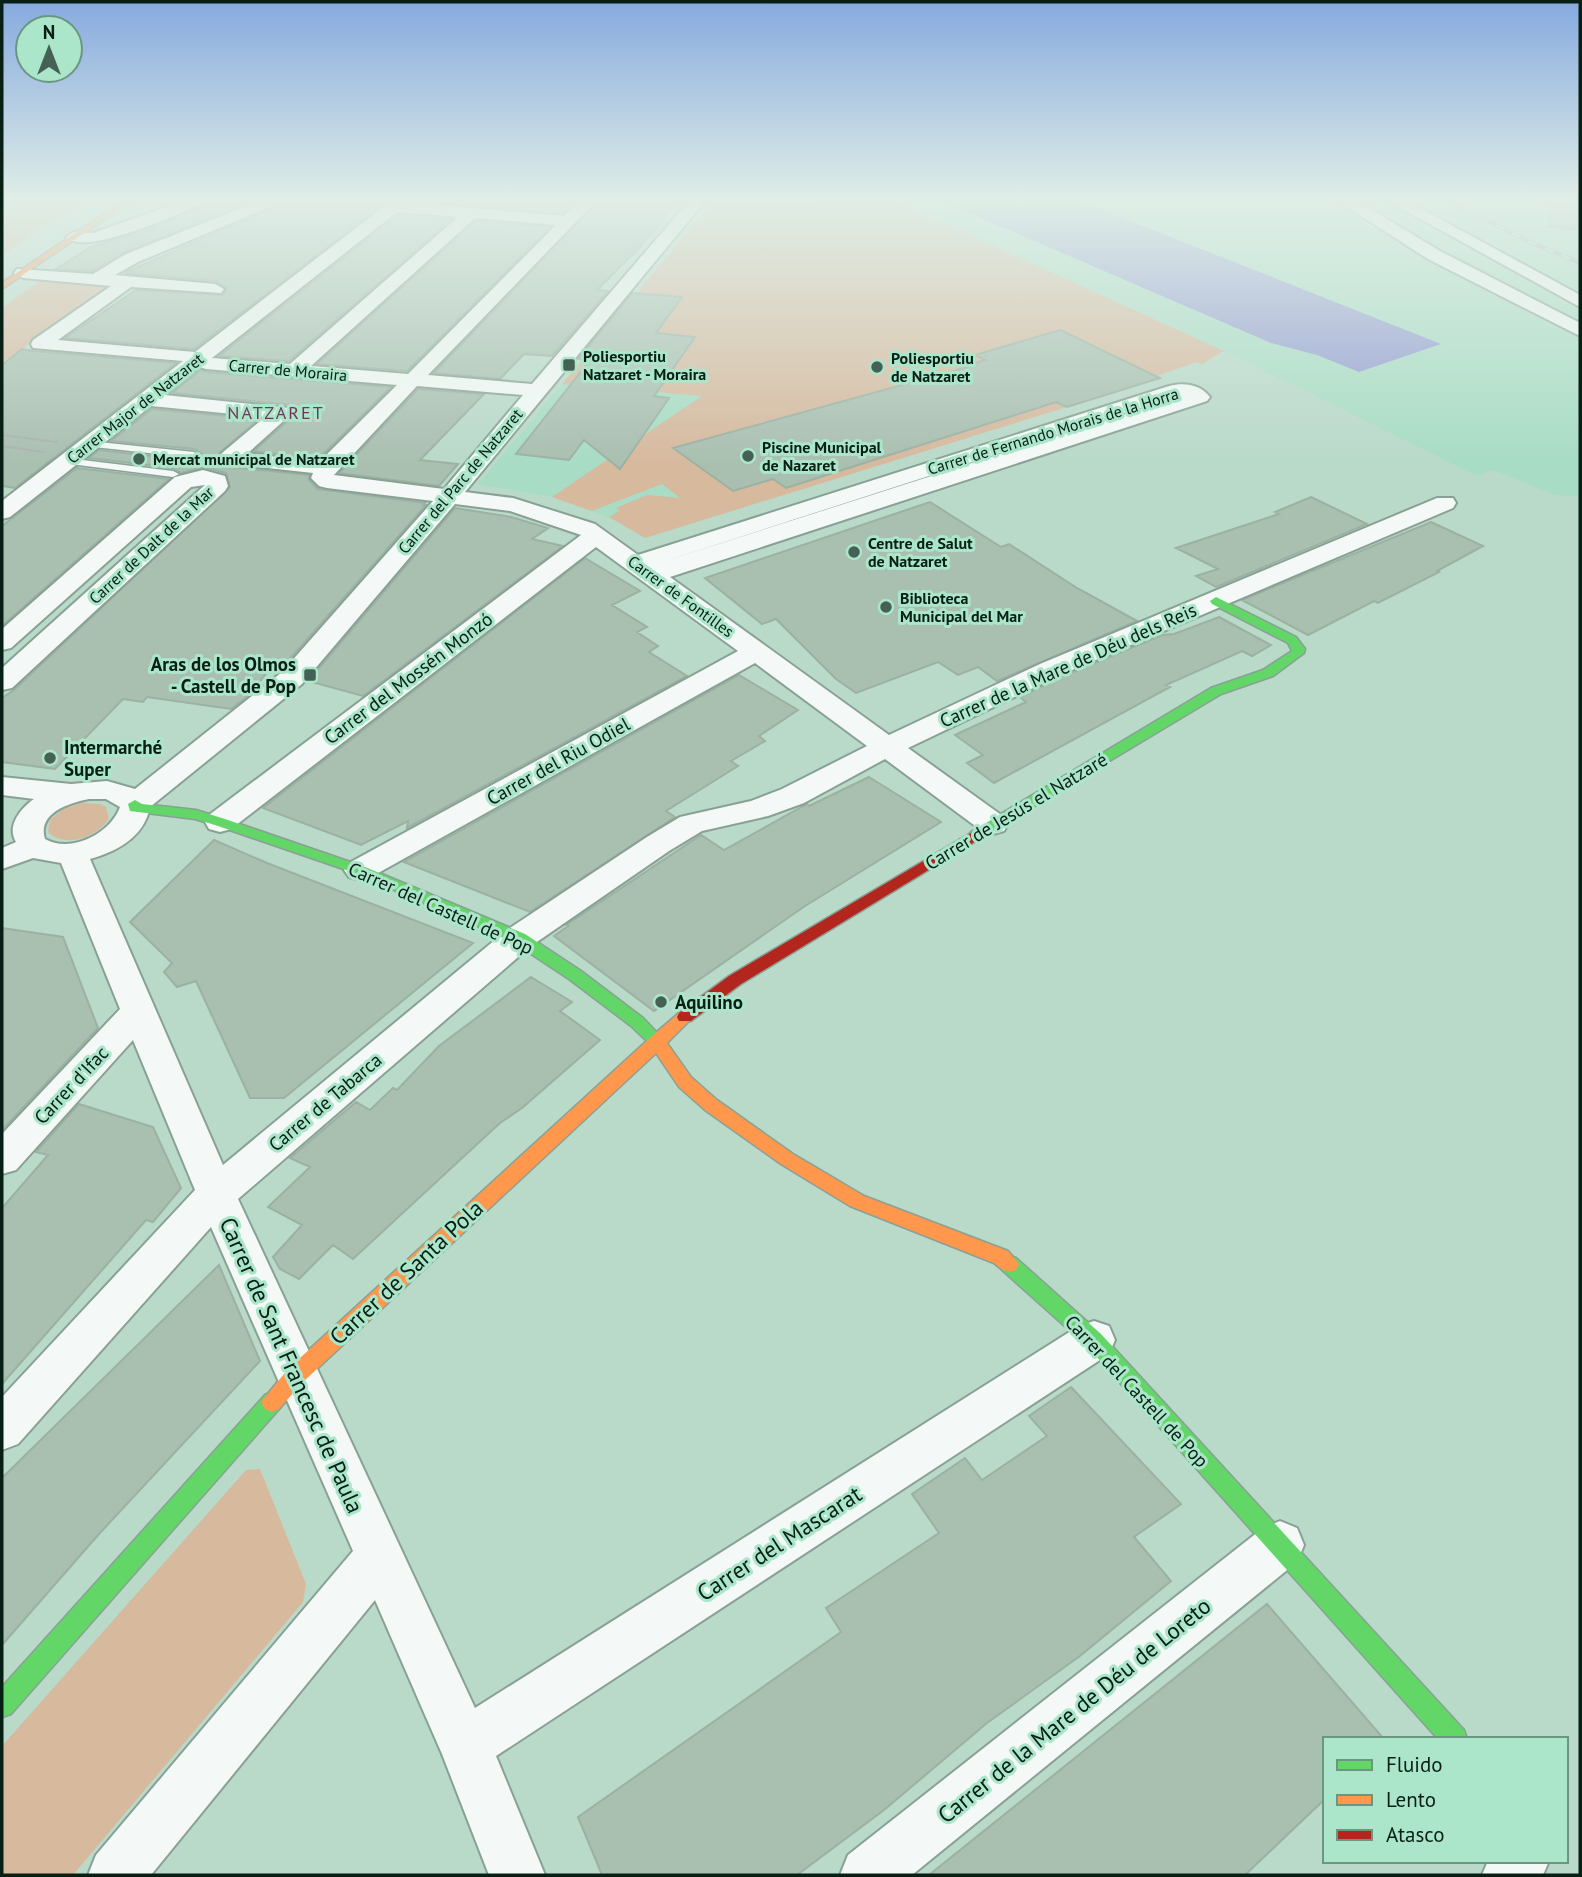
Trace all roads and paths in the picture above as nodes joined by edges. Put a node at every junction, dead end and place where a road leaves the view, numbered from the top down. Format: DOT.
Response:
graph roads {
  1 [pos="118,289"];
  2 [pos="210,289"];
  3 [pos="215,289"];
  4 [pos="289,289"];
  5 [pos="387,289"];
  6 [pos="504,289"];
  7 [pos="622,289"];
  8 [pos="1498,289"];
  9 [pos="1526,289"];
  10 [pos="1556,289"];
  11 [pos="1580,302"];
  12 [pos="1580,319"];
  13 [pos="1580,330"];
  14 [pos="197,360"];
  15 [pos="295,370"];
  16 [pos="415,380"];
  17 [pos="536,390"];
  18 [pos="146,399"];
  19 [pos="89,444"];
  20 [pos="194,456"];
  21 [pos="66,461"];
  22 [pos="316,473"];
  23 [pos="173,474"];
  24 [pos="451,495"];
  25 [pos="1445,503"];
  26 [pos="2,512"];
  27 [pos="596,535"];
  28 [pos="644,569"];
  29 [pos="1216,601"];
  30 [pos="2,642"];
  31 [pos="756,652"];
  32 [pos="2,682"];
  33 [pos="887,747"];
  34 [pos="2,786"];
  35 [pos="70,793"];
  36 [pos="2,800"];
  37 [pos="135,806"];
  38 [pos="220,822"];
  39 [pos="691,824"];
  40 [pos="993,824"];
  41 [pos="47,838"];
  42 [pos="2,859"];
  43 [pos="360,870"];
  44 [pos="519,938"];
  45 [pos="140,1010"];
  46 [pos="658,1042"];
  47 [pos="2,1160"];
  48 [pos="216,1194"];
  49 [pos="1094,1340"];
  50 [pos="296,1375"];
  51 [pos="2,1429"];
  52 [pos="1280,1545"];
  53 [pos="379,1558"];
  54 [pos="2,1705"];
  55 [pos="1453,1737"];
  56 [pos="465,1745"];
  57 [pos="116,1875"];
  58 [pos="517,1875"];
  59 [pos="868,1875"];
  1 -- 14 [label="street, Carrer de Moraira"];
  2 -- 3 [label="street"];
  4 -- 14 [label="street, Carrer Major de Natzaret"];
  5 -- 15 [label="street"];
  6 -- 16 [label="street"];
  7 -- 17 [label="street, Carrer del Parc de Natzaret"];
  8 -- 13 [label="street"];
  9 -- 12 [label="street"];
  10 -- 11 [label="street"];
  14 -- 15 [label="street, Carrer de Moraira"];
  14 -- 18 [label="street, Carrer Major de Natzaret"];
  15 -- 16 [label="street, Carrer de Moraira"];
  16 -- 17 [label="street, Carrer de Moraira"];
  16 -- 22 [label="street"];
  17 -- 24 [label="street, Carrer del Parc de Natzaret"];
  18 -- 19 [label="street, Carrer Major de Natzaret"];
  18 -- 22 [label="street, Carrer de Fontilles"];
  19 -- 20 [label="lane"];
  19 -- 21 [label="street, Carrer Major de Natzaret"];
  21 -- 23 [label="lane"];
  21 -- 26 [label="street, Carrer Major de Natzaret"];
  22 -- 24 [label="street, Carrer de Fontilles"];
  24 -- 27 [label="street, Carrer de Fontilles"];
  24 -- 37 [label="street, Carrer del Parc de Natzaret"];
  25 -- 29 [label="street, Carrer de la Mare de Déu dels Reis"];
  27 -- 28 [label="street, Carrer de Fontilles"];
  27 -- 38 [label="street, Carrer del Mossén Monzó"];
  28 -- 28 [label="street, Carrer de Fernando Morais de la Horra"];
  28 -- 31 [label="street, Carrer de Fontilles"];
  29 -- 33 [label="street, Carrer de la Mare de Déu dels Reis"];
  29 -- 40 [label="street, Carrer de Jesús el Natzaré"];
  30 -- 32 [label="street, Carrer de Dalt de la Mar"];
  31 -- 33 [label="street, Carrer de Fontilles"];
  31 -- 43 [label="street, Carrer del Riu Odiel"];
  33 -- 39 [label="street, Carrer de la Mare de Déu dels Reis"];
  33 -- 40 [label="street, Carrer de Fontilles"];
  34 -- 35 [label="street"];
  35 -- 37 [label="street"];
  35 -- 41 [label="street"];
  36 -- 41 [label="street"];
  37 -- 38 [label="street, Carrer del Castell de Pop"];
  37 -- 41 [label="street, Carrer del Parc de Natzaret"];
  38 -- 43 [label="street, Carrer del Castell de Pop"];
  39 -- 44 [label="street, Carrer de Tabarca"];
  40 -- 46 [label="street, Carrer de Jesús el Natzaré"];
  41 -- 42 [label="street"];
  41 -- 45 [label="street, Carrer de Sant Francesc de Paula"];
  43 -- 44 [label="street, Carrer del Castell de Pop"];
  44 -- 46 [label="street, Carrer del Castell de Pop"];
  44 -- 48 [label="street, Carrer de Tabarca"];
  45 -- 47 [label="street, Carrer d'Ifac"];
  45 -- 48 [label="street, Carrer de Sant Francesc de Paula"];
  46 -- 49 [label="street, Carrer del Castell de Pop"];
  46 -- 50 [label="street, Carrer de Santa Pola"];
  48 -- 50 [label="street, Carrer de Sant Francesc de Paula"];
  48 -- 51 [label="street, Carrer de Tabarca"];
  49 -- 52 [label="street, Carrer del Castell de Pop"];
  49 -- 56 [label="street, Carrer del Mascarat"];
  50 -- 53 [label="street, Carrer de Sant Francesc de Paula"];
  50 -- 54 [label="street, Carrer de Santa Pola"];
  52 -- 55 [label="street, Carrer del Castell de Pop"];
  52 -- 59 [label="street, Carrer de la Mare de Déu de Loreto"];
  53 -- 56 [label="street, Carrer de Sant Francesc de Paula"];
  53 -- 57 [label="street"];
  56 -- 58 [label="street, Carrer de Sant Francesc de Paula"];
}
